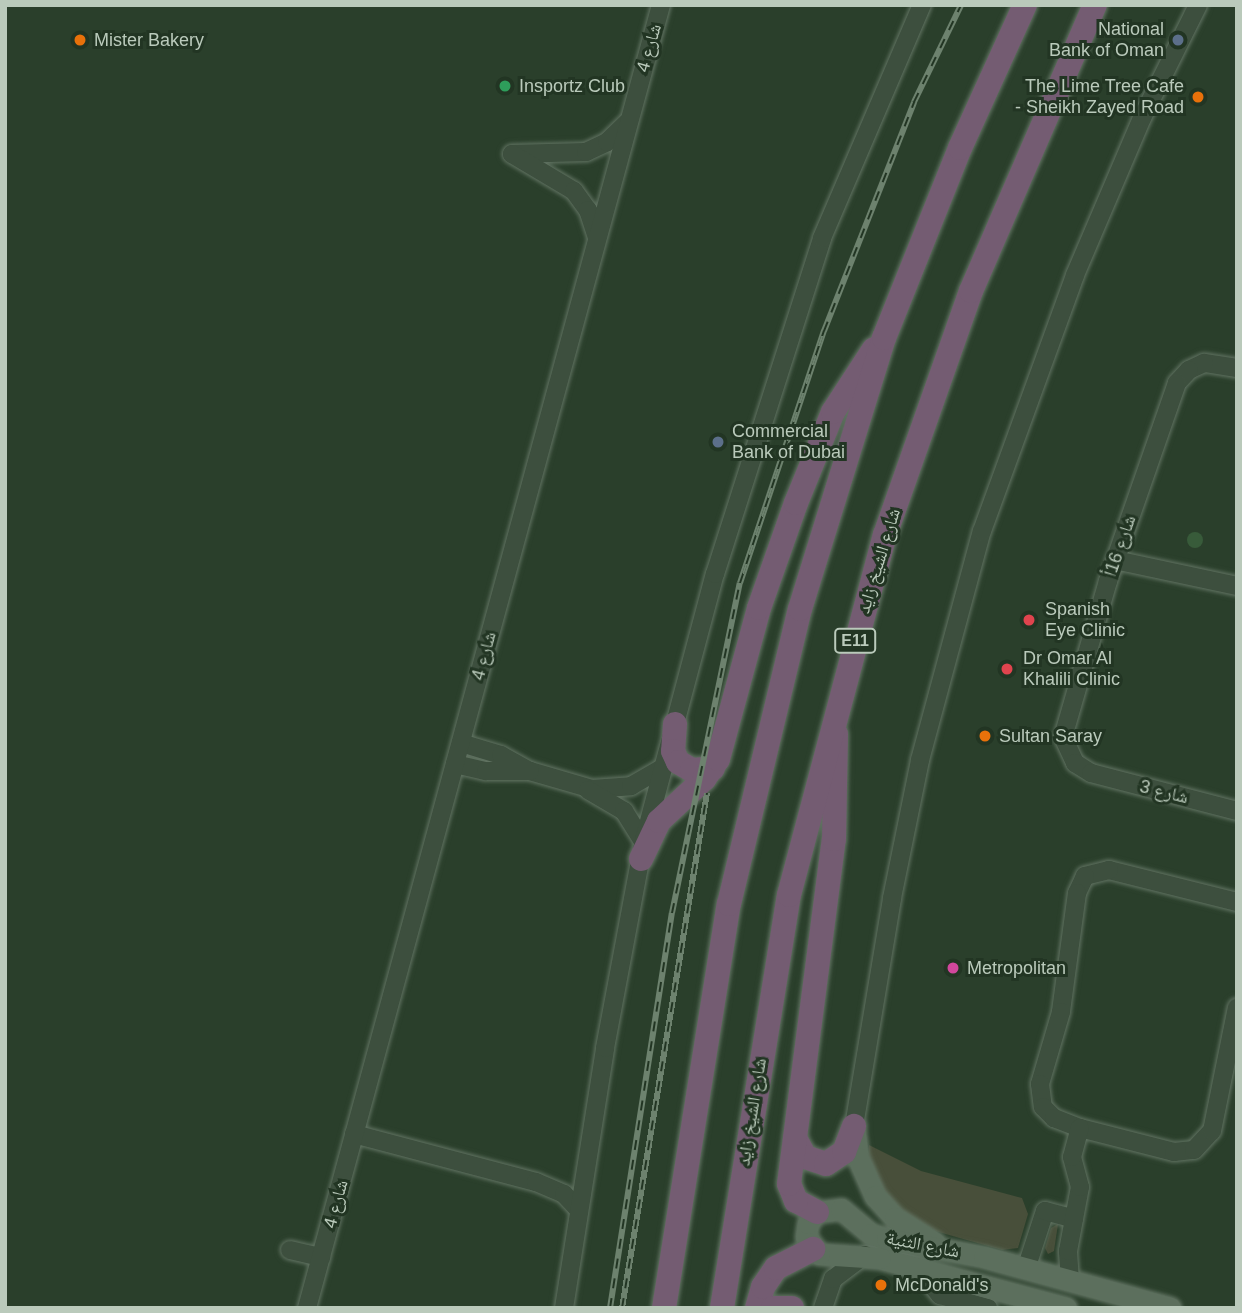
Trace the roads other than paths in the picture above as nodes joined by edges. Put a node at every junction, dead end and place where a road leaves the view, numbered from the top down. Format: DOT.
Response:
graph roads {
  1 [pos="661,5"];
  2 [pos="922,5"];
  3 [pos="1025,5"];
  4 [pos="1095,5"];
  5 [pos="1198,5"];
  6 [pos="629,120"];
  7 [pos="597,241"];
  8 [pos="884,338"];
  9 [pos="1237,368"];
  10 [pos="1117,554"];
  11 [pos="1237,586"];
  12 [pos="834,716"];
  13 [pos="675,724"];
  14 [pos="461,743"];
  15 [pos="455,764"];
  16 [pos="662,768"];
  17 [pos="713,768"];
  18 [pos="530,771"];
  19 [pos="1091,773"];
  20 [pos="582,787"];
  21 [pos="1237,811"];
  22 [pos="642,851"];
  23 [pos="1237,902"];
  24 [pos="1237,1007"];
  25 [pos="854,1126"];
  26 [pos="1085,1129"];
  27 [pos="354,1133"];
  28 [pos="795,1138"];
  29 [pos="584,1170"];
  30 [pos="536,1182"];
  31 [pos="578,1209"];
  32 [pos="817,1212"];
  33 [pos="1074,1219"];
  34 [pos="813,1249"];
  35 [pos="290,1250"];
  36 [pos="946,1250"];
  37 [pos="866,1255"];
  38 [pos="321,1257"];
  39 [pos="918,1268"];
  40 [pos="1026,1269"];
  41 [pos="1070,1281"];
  42 [pos="941,1302"];
  43 [pos="307,1308"];
  44 [pos="564,1308"];
  45 [pos="664,1308"];
  46 [pos="722,1308"];
  47 [pos="757,1308"];
  48 [pos="773,1308"];
  49 [pos="792,1308"];
  50 [pos="822,1308"];
  51 [pos="988,1308"];
  52 [pos="1066,1308"];
  53 [pos="1170,1308"];
  1 -- 6 [label="street, شارع 4"];
  2 -- 13 [label="street"];
  3 -- 8 [label="highway"];
  4 -- 12 [label="highway, شارع الشيخ زايد / E11"];
  5 -- 25 [label="street"];
  6 -- 7 [label="street, شارع 4"];
  6 -- 7 [label="street"];
  7 -- 14 [label="street, شارع 4"];
  8 -- 17 [label="highway"];
  8 -- 45 [label="highway"];
  9 -- 10 [label="street, شارع 16أ"];
  10 -- 11 [label="street"];
  10 -- 19 [label="street, شارع 16أ"];
  12 -- 28 [label="highway"];
  12 -- 46 [label="highway, شارع الشيخ زايد / E11"];
  13 -- 16 [label="street"];
  13 -- 17 [label="highway"];
  14 -- 15 [label="street, شارع 4"];
  14 -- 18 [label="street"];
  15 -- 18 [label="street"];
  15 -- 27 [label="street, شارع 4"];
  16 -- 20 [label="street"];
  16 -- 22 [label="street"];
  17 -- 22 [label="highway"];
  18 -- 20 [label="street"];
  19 -- 21 [label="street, شارع 3"];
  20 -- 22 [label="street"];
  22 -- 29 [label="street"];
  23 -- 26 [label="street"];
  24 -- 26 [label="street"];
  25 -- 28 [label="highway"];
  25 -- 36 [label="main road"];
  26 -- 33 [label="street"];
  27 -- 30 [label="street"];
  27 -- 38 [label="street, شارع 4"];
  28 -- 32 [label="highway"];
  29 -- 30 [label="street"];
  29 -- 31 [label="street"];
  30 -- 31 [label="street"];
  31 -- 44 [label="street"];
  32 -- 34 [label="main road"];
  32 -- 36 [label="main road, شارع الثنية"];
  33 -- 40 [label="street"];
  33 -- 41 [label="street"];
  34 -- 37 [label="main road, شارع الثنية"];
  34 -- 47 [label="highway"];
  35 -- 38 [label="street"];
  36 -- 40 [label="main road, شارع الثنية"];
  37 -- 39 [label="main road, شارع الثنية"];
  37 -- 50 [label="street"];
  38 -- 43 [label="street, شارع 4"];
  39 -- 42 [label="street"];
  39 -- 52 [label="main road, شارع الثنية"];
  40 -- 41 [label="main road, شارع الثنية"];
  41 -- 53 [label="main road, شارع الثنية"];
  42 -- 51 [label="street"];
  48 -- 49 [label="highway"];
}
